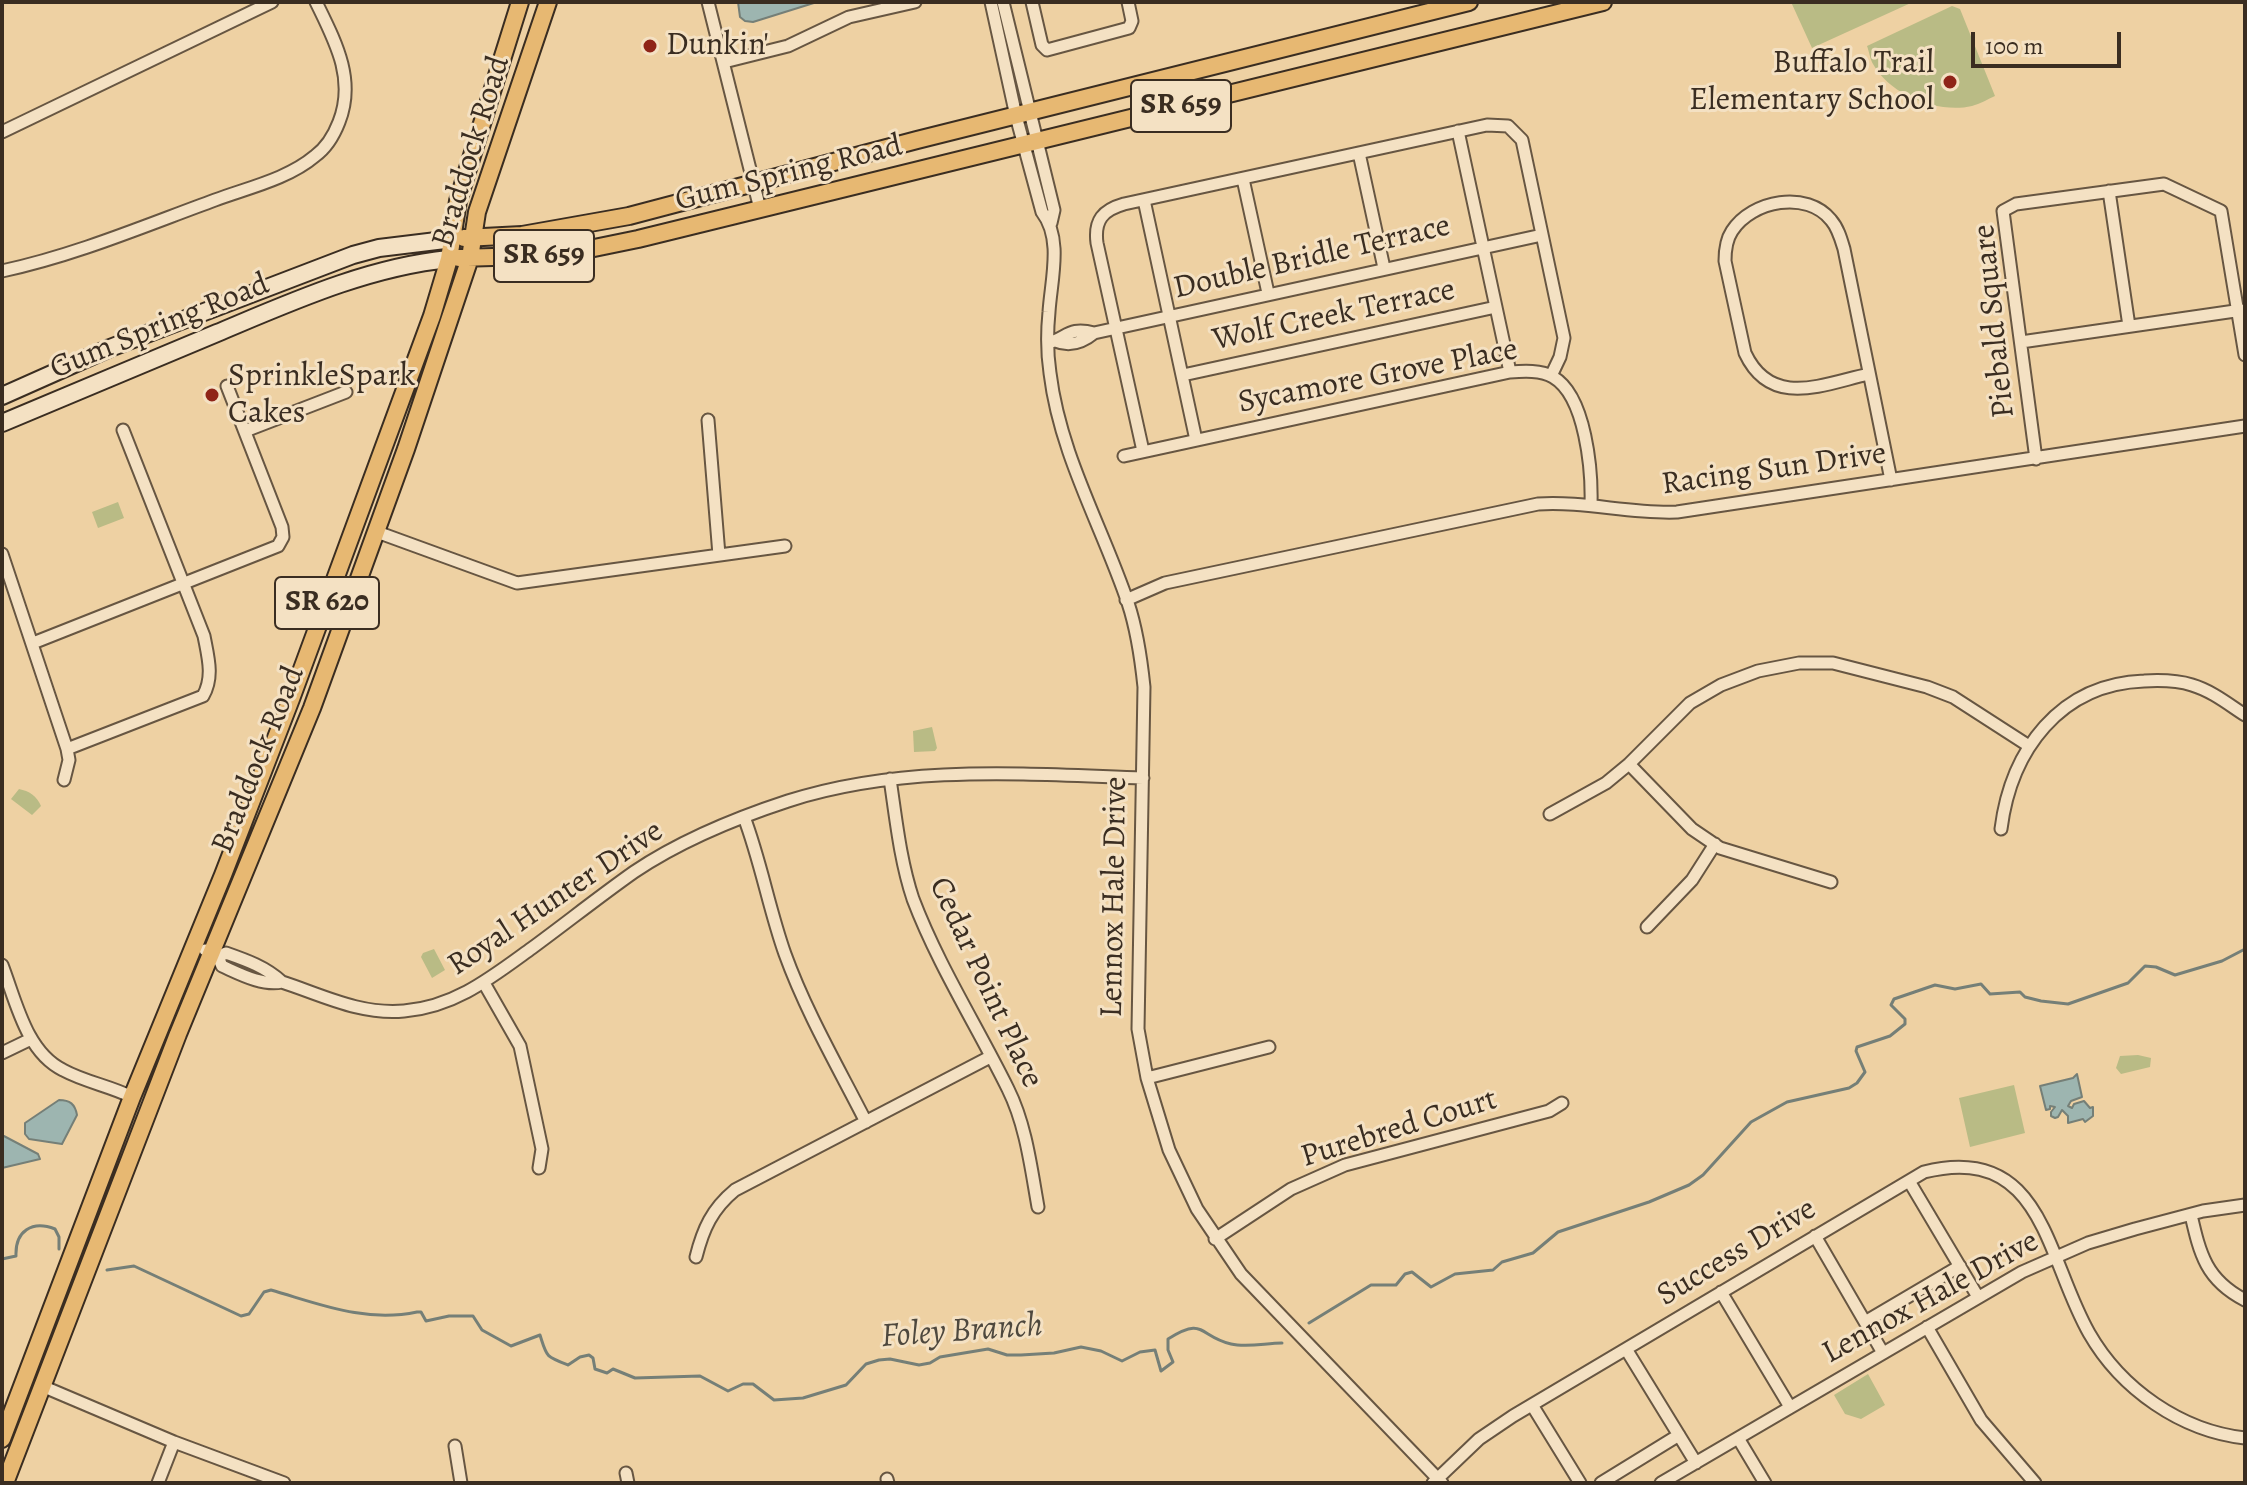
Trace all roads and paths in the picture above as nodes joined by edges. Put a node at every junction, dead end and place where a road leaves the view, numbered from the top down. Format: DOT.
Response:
graph roads {
  1 [pos="272,2"];
  2 [pos="316,2"];
  3 [pos="520,2"];
  4 [pos="548,2"];
  5 [pos="708,2"];
  6 [pos="915,2"];
  7 [pos="991,2"];
  8 [pos="1003,2"];
  9 [pos="1032,2"];
  10 [pos="1128,2"];
  11 [pos="1469,2"];
  12 [pos="1603,2"];
  13 [pos="724,62"];
  14 [pos="1023,114"];
  15 [pos="1458,131"];
  16 [pos="2,132"];
  17 [pos="1031,143"];
  18 [pos="1359,153"];
  19 [pos="1243,179"];
  20 [pos="753,182"];
  21 [pos="2109,191"];
  22 [pos="1144,200"];
  23 [pos="760,209"];
  24 [pos="1542,235"];
  25 [pos="473,237"];
  26 [pos="453,239"];
  27 [pos="1483,246"];
  28 [pos="470,258"];
  29 [pos="449,259"];
  30 [pos="1384,268"];
  31 [pos="2,271"];
  32 [pos="1268,293"];
  33 [pos="1496,307"];
  34 [pos="2241,310"];
  35 [pos="1169,316"];
  36 [pos="2129,326"];
  37 [pos="1116,328"];
  38 [pos="1051,342"];
  39 [pos="2021,342"];
  40 [pos="2245,355"];
  41 [pos="1510,372"];
  42 [pos="1869,374"];
  43 [pos="1183,375"];
  44 [pos="1551,376"];
  45 [pos="227,386"];
  46 [pos="346,392"];
  47 [pos="2,396"];
  48 [pos="708,420"];
  49 [pos="2,423"];
  50 [pos="2245,426"];
  51 [pos="123,430"];
  52 [pos="245,431"];
  53 [pos="387,438"];
  54 [pos="1196,440"];
  55 [pos="1143,451"];
  56 [pos="1124,456"];
  57 [pos="2036,459"];
  58 [pos="1891,480"];
  59 [pos="1591,505"];
  60 [pos="377,532"];
  61 [pos="785,546"];
  62 [pos="2,554"];
  63 [pos="719,555"];
  64 [pos="184,583"];
  65 [pos="1126,600"];
  66 [pos="324,611"];
  67 [pos="33,643"];
  68 [pos="312,708"];
  69 [pos="2245,715"];
  70 [pos="2029,746"];
  71 [pos="67,749"];
  72 [pos="1629,764"];
  73 [pos="1143,778"];
  74 [pos="890,779"];
  75 [pos="64,780"];
  76 [pos="1550,814"];
  77 [pos="744,817"];
  78 [pos="2001,829"];
  79 [pos="1715,844"];
  80 [pos="1831,882"];
  81 [pos="1647,927"];
  82 [pos="194,944"];
  83 [pos="215,955"];
  84 [pos="2,965"];
  85 [pos="484,983"];
  86 [pos="31,1039"];
  87 [pos="1269,1047"];
  88 [pos="2,1053"];
  89 [pos="990,1057"];
  90 [pos="1147,1078"];
  91 [pos="132,1097"];
  92 [pos="1562,1103"];
  93 [pos="866,1122"];
  94 [pos="539,1168"];
  95 [pos="1909,1181"];
  96 [pos="2245,1205"];
  97 [pos="1038,1207"];
  98 [pos="2191,1215"];
  99 [pos="80,1236"];
  100 [pos="1815,1236"];
  101 [pos="1215,1239"];
  102 [pos="2056,1256"];
  103 [pos="696,1257"];
  104 [pos="1960,1266"];
  105 [pos="1721,1292"];
  106 [pos="1978,1297"];
  107 [pos="2245,1300"];
  108 [pos="1865,1322"];
  109 [pos="1927,1327"];
  110 [pos="1626,1349"];
  111 [pos="1883,1353"];
  112 [pos="42,1386"];
  113 [pos="1532,1405"];
  114 [pos="1790,1407"];
  115 [pos="1679,1435"];
  116 [pos="1738,1438"];
  117 [pos="2245,1438"];
  118 [pos="2,1439"];
  119 [pos="174,1442"];
  120 [pos="455,1446"];
  121 [pos="1696,1463"];
  122 [pos="250,1471"];
  123 [pos="1438,1481"];
  124 [pos="5,1483"];
  125 [pos="158,1483"];
  126 [pos="245,1483"];
  127 [pos="284,1483"];
  128 [pos="461,1483"];
  129 [pos="1580,1483"];
  130 [pos="1601,1483"];
  131 [pos="1661,1483"];
  132 [pos="1765,1483"];
  133 [pos="2035,1483"];
  1 -- 16 [label="street"];
  2 -- 31 [label="street"];
  3 -- 26 [label="main road, Braddock Road / SR 620"];
  4 -- 25 [label="main road, Braddock Road"];
  5 -- 13 [label="street"];
  6 -- 13 [label="street"];
  7 -- 14 [label="street"];
  8 -- 14 [label="street"];
  9 -- 10 [label="street"];
  11 -- 14 [label="main road, Gum Spring Road / SR 659"];
  12 -- 17 [label="main road, Gum Spring Road / SR 659"];
  13 -- 20 [label="street"];
  14 -- 17 [label="street, Lennox Hale Drive"];
  14 -- 20 [label="main road, Gum Spring Road / SR 659"];
  15 -- 18 [label="street"];
  15 -- 24 [label="street"];
  15 -- 27 [label="street"];
  17 -- 23 [label="main road, Gum Spring Road / SR 659"];
  17 -- 38 [label="street, Lennox Hale Drive"];
  18 -- 19 [label="street"];
  18 -- 30 [label="street"];
  19 -- 22 [label="street"];
  19 -- 32 [label="street"];
  20 -- 23 [label="street"];
  20 -- 25 [label="main road, Gum Spring Road / SR 659"];
  21 -- 34 [label="street, Piebald Square"];
  21 -- 36 [label="street"];
  21 -- 39 [label="street, Piebald Square"];
  22 -- 35 [label="street"];
  22 -- 37 [label="street"];
  23 -- 28 [label="main road, Gum Spring Road / SR 659"];
  24 -- 27 [label="street, Double Bridle Terrace"];
  24 -- 44 [label="street"];
  25 -- 26 [label="main road, Gum Spring Road / SR 659"];
  25 -- 28 [label="main road, Braddock Road"];
  26 -- 29 [label="main road, Braddock Road / SR 620"];
  26 -- 47 [label="main road, Gum Spring Road / SR 659"];
  27 -- 30 [label="street, Double Bridle Terrace"];
  27 -- 33 [label="street"];
  28 -- 29 [label="main road, Gum Spring Road / SR 659"];
  28 -- 60 [label="main road, Braddock Road"];
  29 -- 49 [label="main road, Gum Spring Road / SR 659"];
  29 -- 53 [label="main road, Braddock Road / SR 620"];
  30 -- 32 [label="street, Double Bridle Terrace"];
  32 -- 35 [label="street, Double Bridle Terrace"];
  33 -- 41 [label="street"];
  33 -- 43 [label="street, Wolf Creek Terrace"];
  34 -- 36 [label="street"];
  34 -- 40 [label="street, Piebald Square"];
  35 -- 37 [label="street, Double Bridle Terrace"];
  35 -- 43 [label="street"];
  36 -- 39 [label="street"];
  37 -- 38 [label="street, Double Bridle Terrace"];
  37 -- 55 [label="street"];
  38 -- 65 [label="street, Lennox Hale Drive"];
  39 -- 57 [label="street, Piebald Square"];
  41 -- 44 [label="street, Sycamore Grove Place"];
  41 -- 54 [label="street, Sycamore Grove Place"];
  42 -- 42 [label="street"];
  42 -- 58 [label="street"];
  43 -- 54 [label="street"];
  44 -- 59 [label="street, Sycamore Grove Place"];
  45 -- 52 [label="street"];
  46 -- 52 [label="street"];
  48 -- 63 [label="street"];
  50 -- 57 [label="street, Racing Sun Drive"];
  51 -- 64 [label="street"];
  52 -- 64 [label="street"];
  53 -- 60 [label="main road"];
  53 -- 66 [label="main road, Braddock Road / SR 620"];
  54 -- 55 [label="street, Sycamore Grove Place"];
  55 -- 56 [label="street, Sycamore Grove Place"];
  57 -- 58 [label="street, Racing Sun Drive"];
  58 -- 59 [label="street, Racing Sun Drive"];
  59 -- 65 [label="street, Racing Sun Drive"];
  60 -- 63 [label="street"];
  60 -- 68 [label="main road, Braddock Road"];
  61 -- 63 [label="street"];
  62 -- 67 [label="street"];
  64 -- 67 [label="street"];
  64 -- 71 [label="street"];
  65 -- 73 [label="street, Lennox Hale Drive"];
  66 -- 68 [label="main road"];
  66 -- 82 [label="main road, Braddock Road / SR 620"];
  67 -- 71 [label="street"];
  68 -- 83 [label="main road, Braddock Road"];
  69 -- 70 [label="street"];
  70 -- 72 [label="street"];
  70 -- 78 [label="street"];
  71 -- 75 [label="street"];
  72 -- 76 [label="street"];
  72 -- 79 [label="street"];
  73 -- 74 [label="street, Royal Hunter Drive"];
  73 -- 90 [label="street, Lennox Hale Drive"];
  74 -- 77 [label="street, Royal Hunter Drive"];
  74 -- 89 [label="street, Cedar Point Place"];
  77 -- 85 [label="street, Royal Hunter Drive"];
  77 -- 93 [label="street"];
  79 -- 80 [label="street"];
  79 -- 81 [label="street"];
  82 -- 83 [label="street, Royal Hunter Drive"];
  82 -- 91 [label="main road, Braddock Road / SR 620"];
  83 -- 85 [label="street, Royal Hunter Drive"];
  83 -- 112 [label="main road, Braddock Road"];
  84 -- 86 [label="street"];
  85 -- 94 [label="street"];
  86 -- 88 [label="street"];
  86 -- 91 [label="street"];
  87 -- 90 [label="street"];
  89 -- 93 [label="street"];
  89 -- 97 [label="street, Cedar Point Place"];
  90 -- 101 [label="street, Lennox Hale Drive"];
  91 -- 99 [label="main road, Braddock Road / SR 620"];
  92 -- 101 [label="street, Purebred Court"];
  93 -- 103 [label="street"];
  95 -- 100 [label="street, Success Drive"];
  95 -- 102 [label="street, Success Drive"];
  95 -- 104 [label="street"];
  96 -- 98 [label="street, Lennox Hale Drive"];
  98 -- 102 [label="street, Lennox Hale Drive"];
  98 -- 107 [label="street"];
  99 -- 112 [label="main road"];
  99 -- 118 [label="main road, Braddock Road / SR 620"];
  100 -- 105 [label="street, Success Drive"];
  100 -- 108 [label="street"];
  101 -- 123 [label="street, Lennox Hale Drive"];
  102 -- 106 [label="street, Lennox Hale Drive"];
  102 -- 117 [label="street, Success Drive"];
  104 -- 106 [label="street"];
  104 -- 108 [label="street"];
  105 -- 110 [label="street, Success Drive"];
  105 -- 114 [label="street"];
  106 -- 109 [label="street, Lennox Hale Drive"];
  108 -- 111 [label="street"];
  109 -- 111 [label="street, Lennox Hale Drive"];
  109 -- 133 [label="street"];
  110 -- 113 [label="street, Success Drive"];
  110 -- 115 [label="street"];
  111 -- 114 [label="street, Lennox Hale Drive"];
  112 -- 119 [label="street"];
  112 -- 124 [label="main road, Braddock Road"];
  113 -- 123 [label="street, Success Drive"];
  113 -- 129 [label="street"];
  114 -- 116 [label="street, Lennox Hale Drive"];
  115 -- 121 [label="street"];
  115 -- 130 [label="street"];
  116 -- 121 [label="street, Lennox Hale Drive"];
  116 -- 132 [label="street"];
  119 -- 122 [label="street"];
  119 -- 125 [label="street"];
  120 -- 128 [label="street"];
  121 -- 131 [label="street, Lennox Hale Drive"];
  122 -- 126 [label="street"];
  122 -- 127 [label="street"];
}
